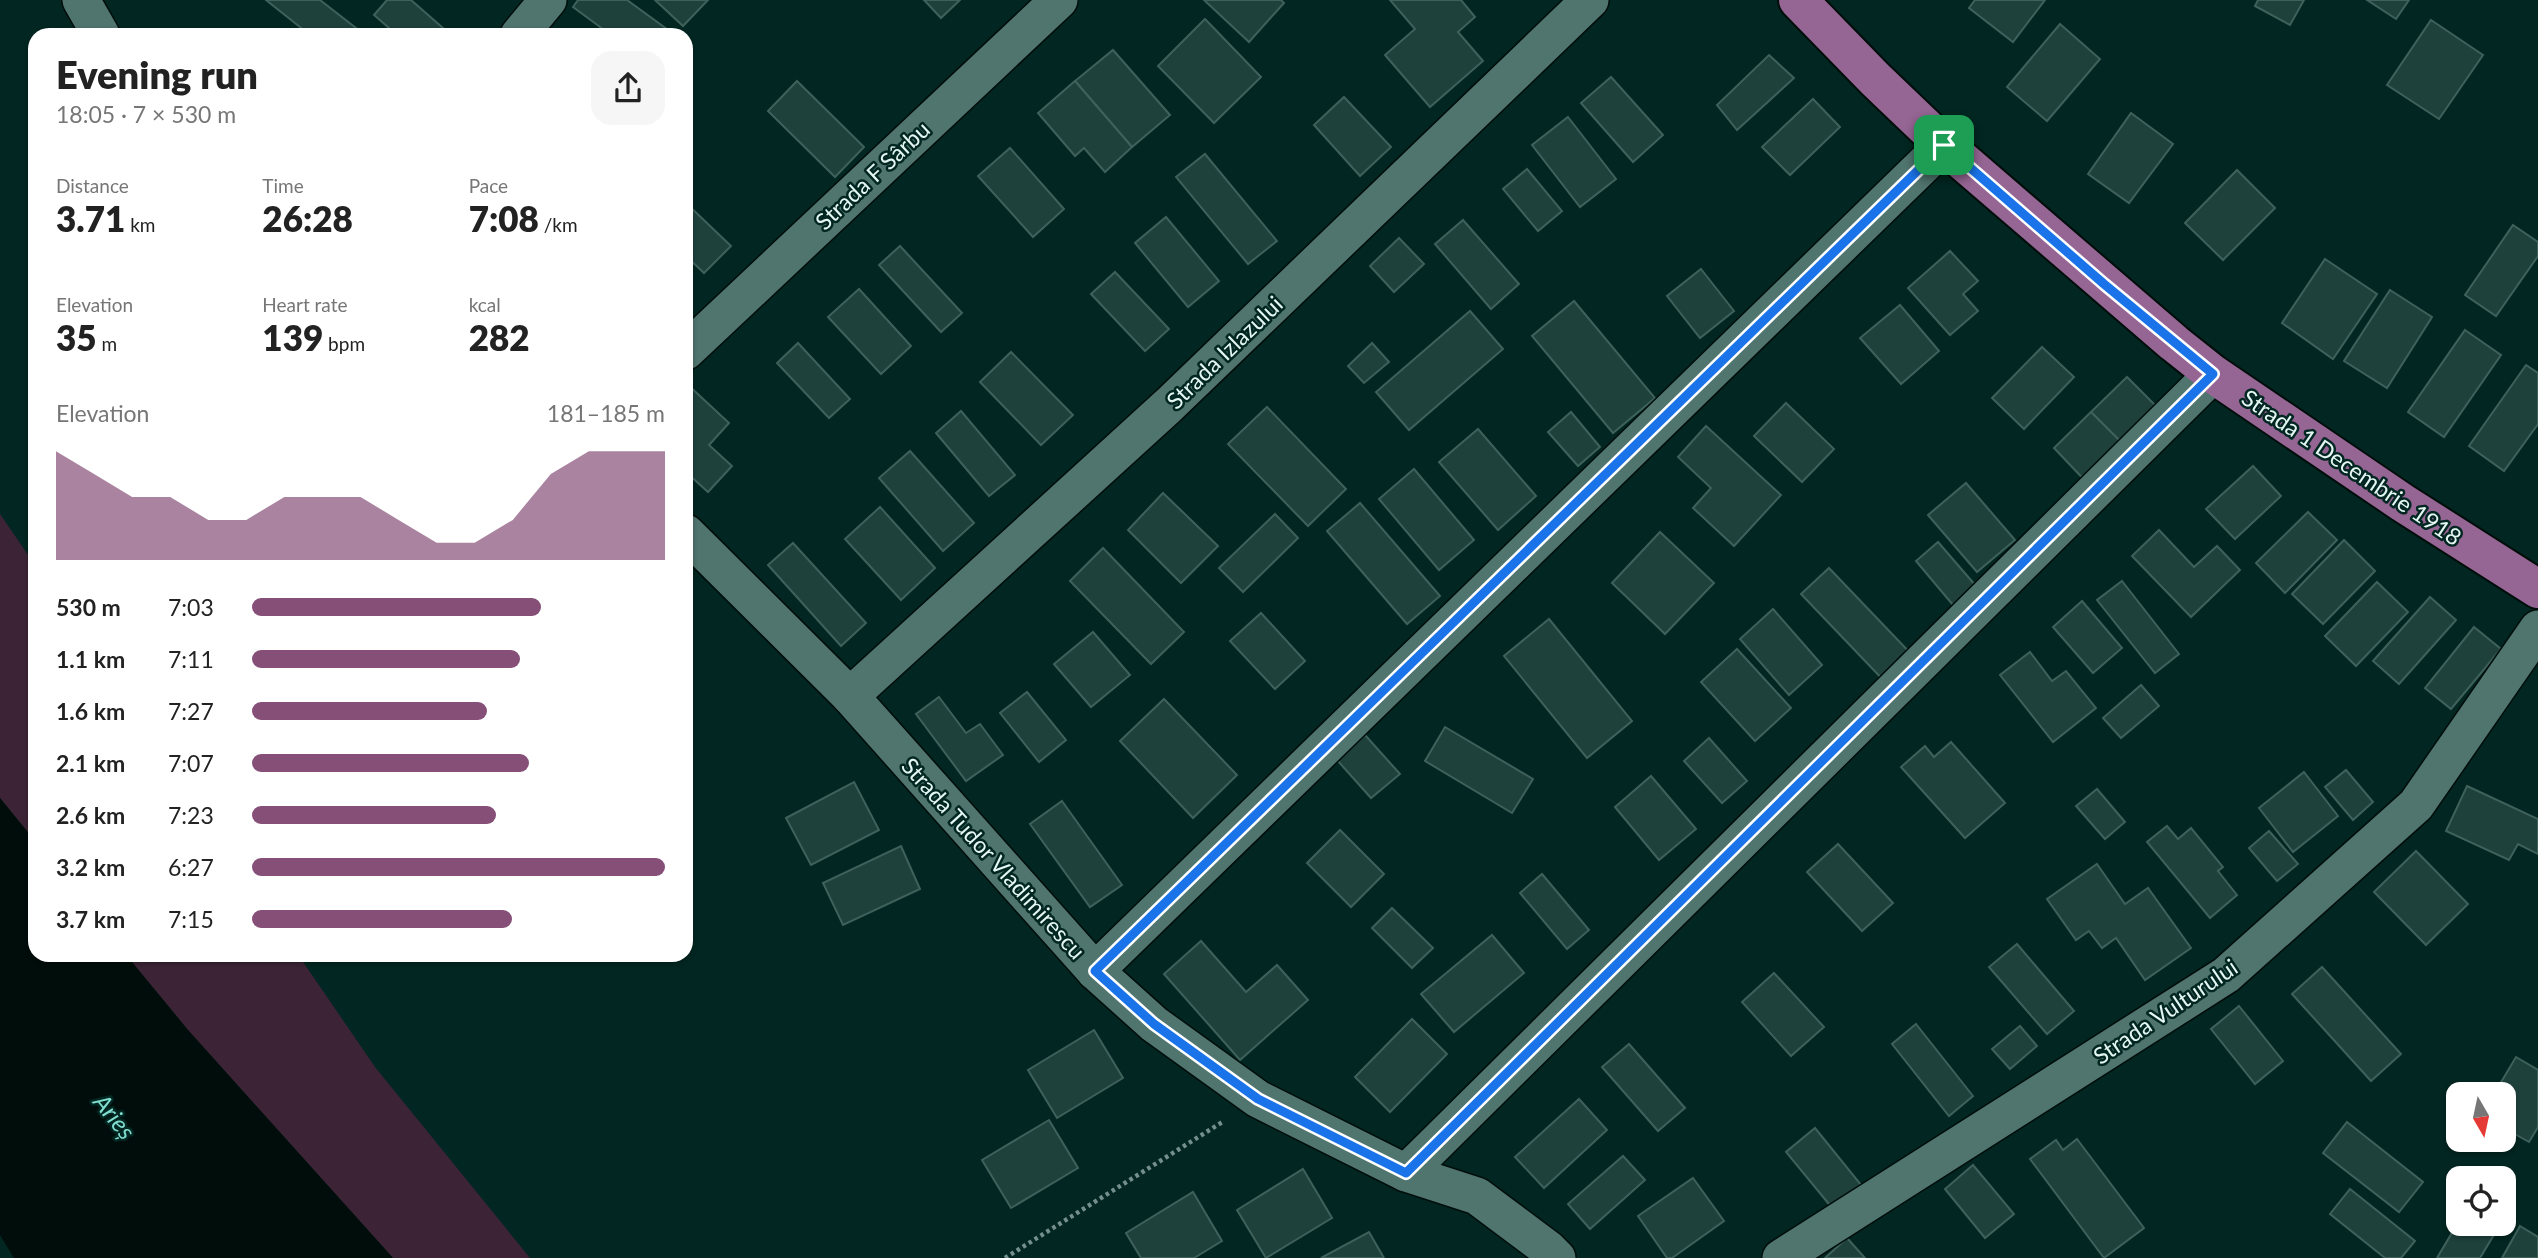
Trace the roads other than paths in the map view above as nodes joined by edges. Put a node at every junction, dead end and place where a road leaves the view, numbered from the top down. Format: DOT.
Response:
graph roads {
  1 [pos="81,0"];
  2 [pos="548,0"];
  3 [pos="1059,0"];
  4 [pos="1590,0"];
  5 [pos="1798,0"];
  6 [pos="97,28"];
  7 [pos="525,28"];
  8 [pos="1944,145"];
  9 [pos="693,344"];
  10 [pos="2213,374"];
  11 [pos="693,540"];
  12 [pos="2538,589"];
  13 [pos="2538,629"];
  14 [pos="850,696"];
  15 [pos="1095,971"];
  16 [pos="1406,1173"];
  17 [pos="1557,1258"];
  18 [pos="1781,1258"];
  1 -- 6 [label="street"];
  2 -- 7 [label="street"];
  3 -- 9 [label="street, Strada F Sârbu"];
  4 -- 14 [label="street, Strada Izlazului"];
  5 -- 8 [label="main road, Strada 1 Decembrie 1918"];
  8 -- 10 [label="main road, Strada 1 Decembrie 1918"];
  8 -- 15 [label="street"];
  10 -- 12 [label="main road, Strada 1 Decembrie 1918"];
  10 -- 16 [label="street"];
  11 -- 14 [label="street, Strada Tudor Vladimirescu"];
  13 -- 18 [label="street, Strada Vulturului"];
  14 -- 15 [label="street, Strada Tudor Vladimirescu"];
  15 -- 16 [label="street, Strada Tudor Vladimirescu"];
  16 -- 17 [label="street, Strada Tudor Vladimirescu"];
}
